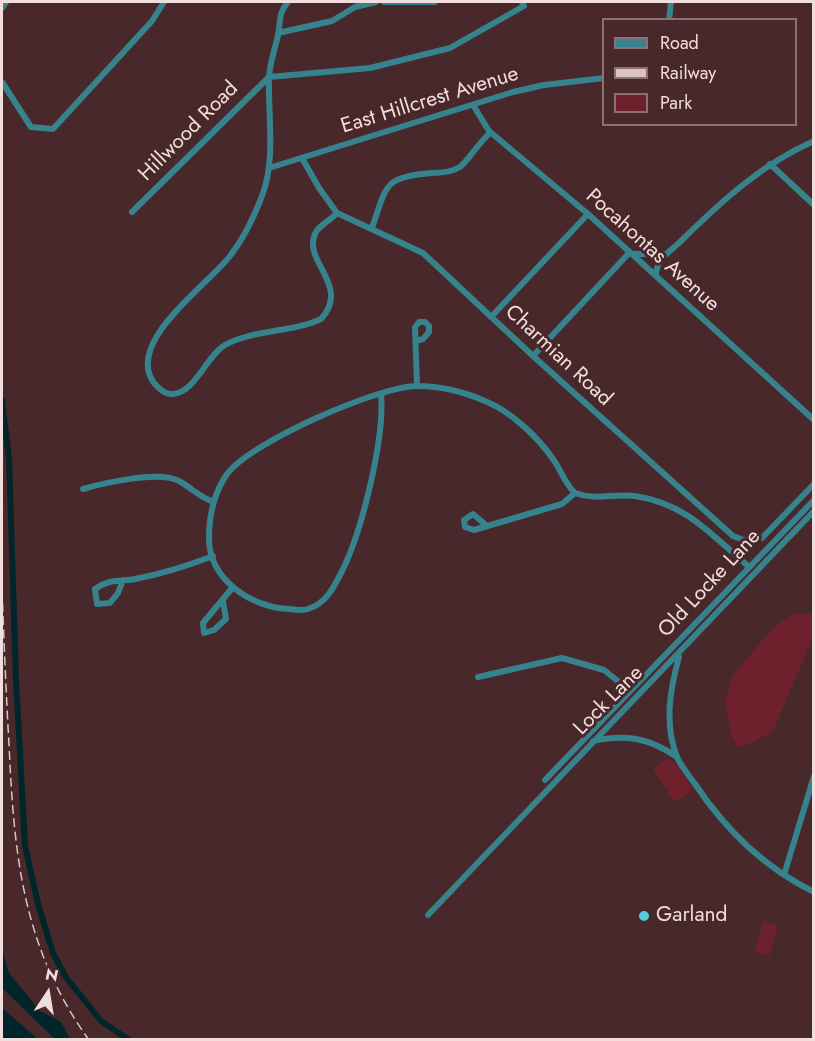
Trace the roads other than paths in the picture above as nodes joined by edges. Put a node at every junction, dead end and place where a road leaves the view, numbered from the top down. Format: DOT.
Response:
graph roads {
  1 [pos="6,2"];
  2 [pos="164,2"];
  3 [pos="288,2"];
  4 [pos="376,2"];
  5 [pos="384,2"];
  6 [pos="435,2"];
  7 [pos="671,2"];
  8 [pos="523,4"];
  9 [pos="2,8"];
  10 [pos="669,18"];
  11 [pos="278,33"];
  12 [pos="269,76"];
  13 [pos="602,78"];
  14 [pos="2,82"];
  15 [pos="473,105"];
  16 [pos="490,133"];
  17 [pos="813,141"];
  18 [pos="302,158"];
  19 [pos="770,164"];
  20 [pos="269,168"];
  21 [pos="813,205"];
  22 [pos="132,212"];
  23 [pos="337,213"];
  24 [pos="588,214"];
  25 [pos="372,228"];
  26 [pos="631,253"];
  27 [pos="666,254"];
  28 [pos="656,274"];
  29 [pos="491,317"];
  30 [pos="416,341"];
  31 [pos="533,356"];
  32 [pos="417,386"];
  33 [pos="381,394"];
  34 [pos="813,420"];
  35 [pos="813,484"];
  36 [pos="82,489"];
  37 [pos="575,493"];
  38 [pos="813,500"];
  39 [pos="214,502"];
  40 [pos="811,510"];
  41 [pos="486,525"];
  42 [pos="213,556"];
  43 [pos="748,566"];
  44 [pos="123,580"];
  45 [pos="233,587"];
  46 [pos="223,601"];
  47 [pos="688,632"];
  48 [pos="694,637"];
  49 [pos="679,654"];
  50 [pos="478,677"];
  51 [pos="629,690"];
  52 [pos="592,741"];
  53 [pos="677,757"];
  54 [pos="813,776"];
  55 [pos="545,780"];
  56 [pos="784,874"];
  57 [pos="813,892"];
  58 [pos="428,915"];
  1 -- 9 [label="street"];
  2 -- 14 [label="street"];
  3 -- 11 [label="street"];
  4 -- 11 [label="street"];
  5 -- 6 [label="street"];
  7 -- 10 [label="street"];
  8 -- 12 [label="street"];
  11 -- 12 [label="street"];
  12 -- 20 [label="street"];
  12 -- 22 [label="street, Hillwood Road"];
  13 -- 15 [label="street, East Hillcrest Avenue"];
  15 -- 16 [label="street, Pocahontas Avenue"];
  15 -- 18 [label="street, East Hillcrest Avenue"];
  16 -- 24 [label="street, Pocahontas Avenue"];
  16 -- 25 [label="street"];
  17 -- 19 [label="street"];
  18 -- 20 [label="street, East Hillcrest Avenue"];
  18 -- 23 [label="street"];
  19 -- 21 [label="street"];
  19 -- 27 [label="street"];
  20 -- 23 [label="street"];
  23 -- 25 [label="street, Charmian Road"];
  24 -- 26 [label="street, Pocahontas Avenue"];
  24 -- 29 [label="street"];
  25 -- 29 [label="street, Charmian Road"];
  26 -- 27 [label="street"];
  26 -- 28 [label="street, Pocahontas Avenue"];
  26 -- 31 [label="street"];
  27 -- 28 [label="street"];
  28 -- 34 [label="street, Pocahontas Avenue"];
  29 -- 31 [label="street, Charmian Road"];
  30 -- 32 [label="street"];
  31 -- 35 [label="street, Charmian Road"];
  32 -- 33 [label="street"];
  32 -- 37 [label="street"];
  33 -- 39 [label="street"];
  33 -- 45 [label="street"];
  36 -- 39 [label="street"];
  37 -- 41 [label="street"];
  37 -- 43 [label="street"];
  38 -- 40 [label="street, Old Locke Lane"];
  39 -- 42 [label="street"];
  40 -- 43 [label="street, Old Locke Lane"];
  40 -- 48 [label="street, Lock Lane"];
  42 -- 44 [label="street"];
  42 -- 45 [label="street"];
  43 -- 47 [label="street, Old Locke Lane"];
  44 -- 44 [label="street"];
  45 -- 46 [label="street"];
  46 -- 46 [label="street"];
  47 -- 48 [label="street"];
  47 -- 51 [label="street, Old Locke Lane"];
  48 -- 49 [label="street, Lock Lane"];
  49 -- 52 [label="street, Lock Lane"];
  49 -- 53 [label="street"];
  50 -- 51 [label="street"];
  51 -- 55 [label="street, Old Locke Lane"];
  52 -- 53 [label="street"];
  52 -- 58 [label="street, Lock Lane"];
  53 -- 56 [label="street"];
  54 -- 56 [label="street"];
  56 -- 57 [label="street"];
}
